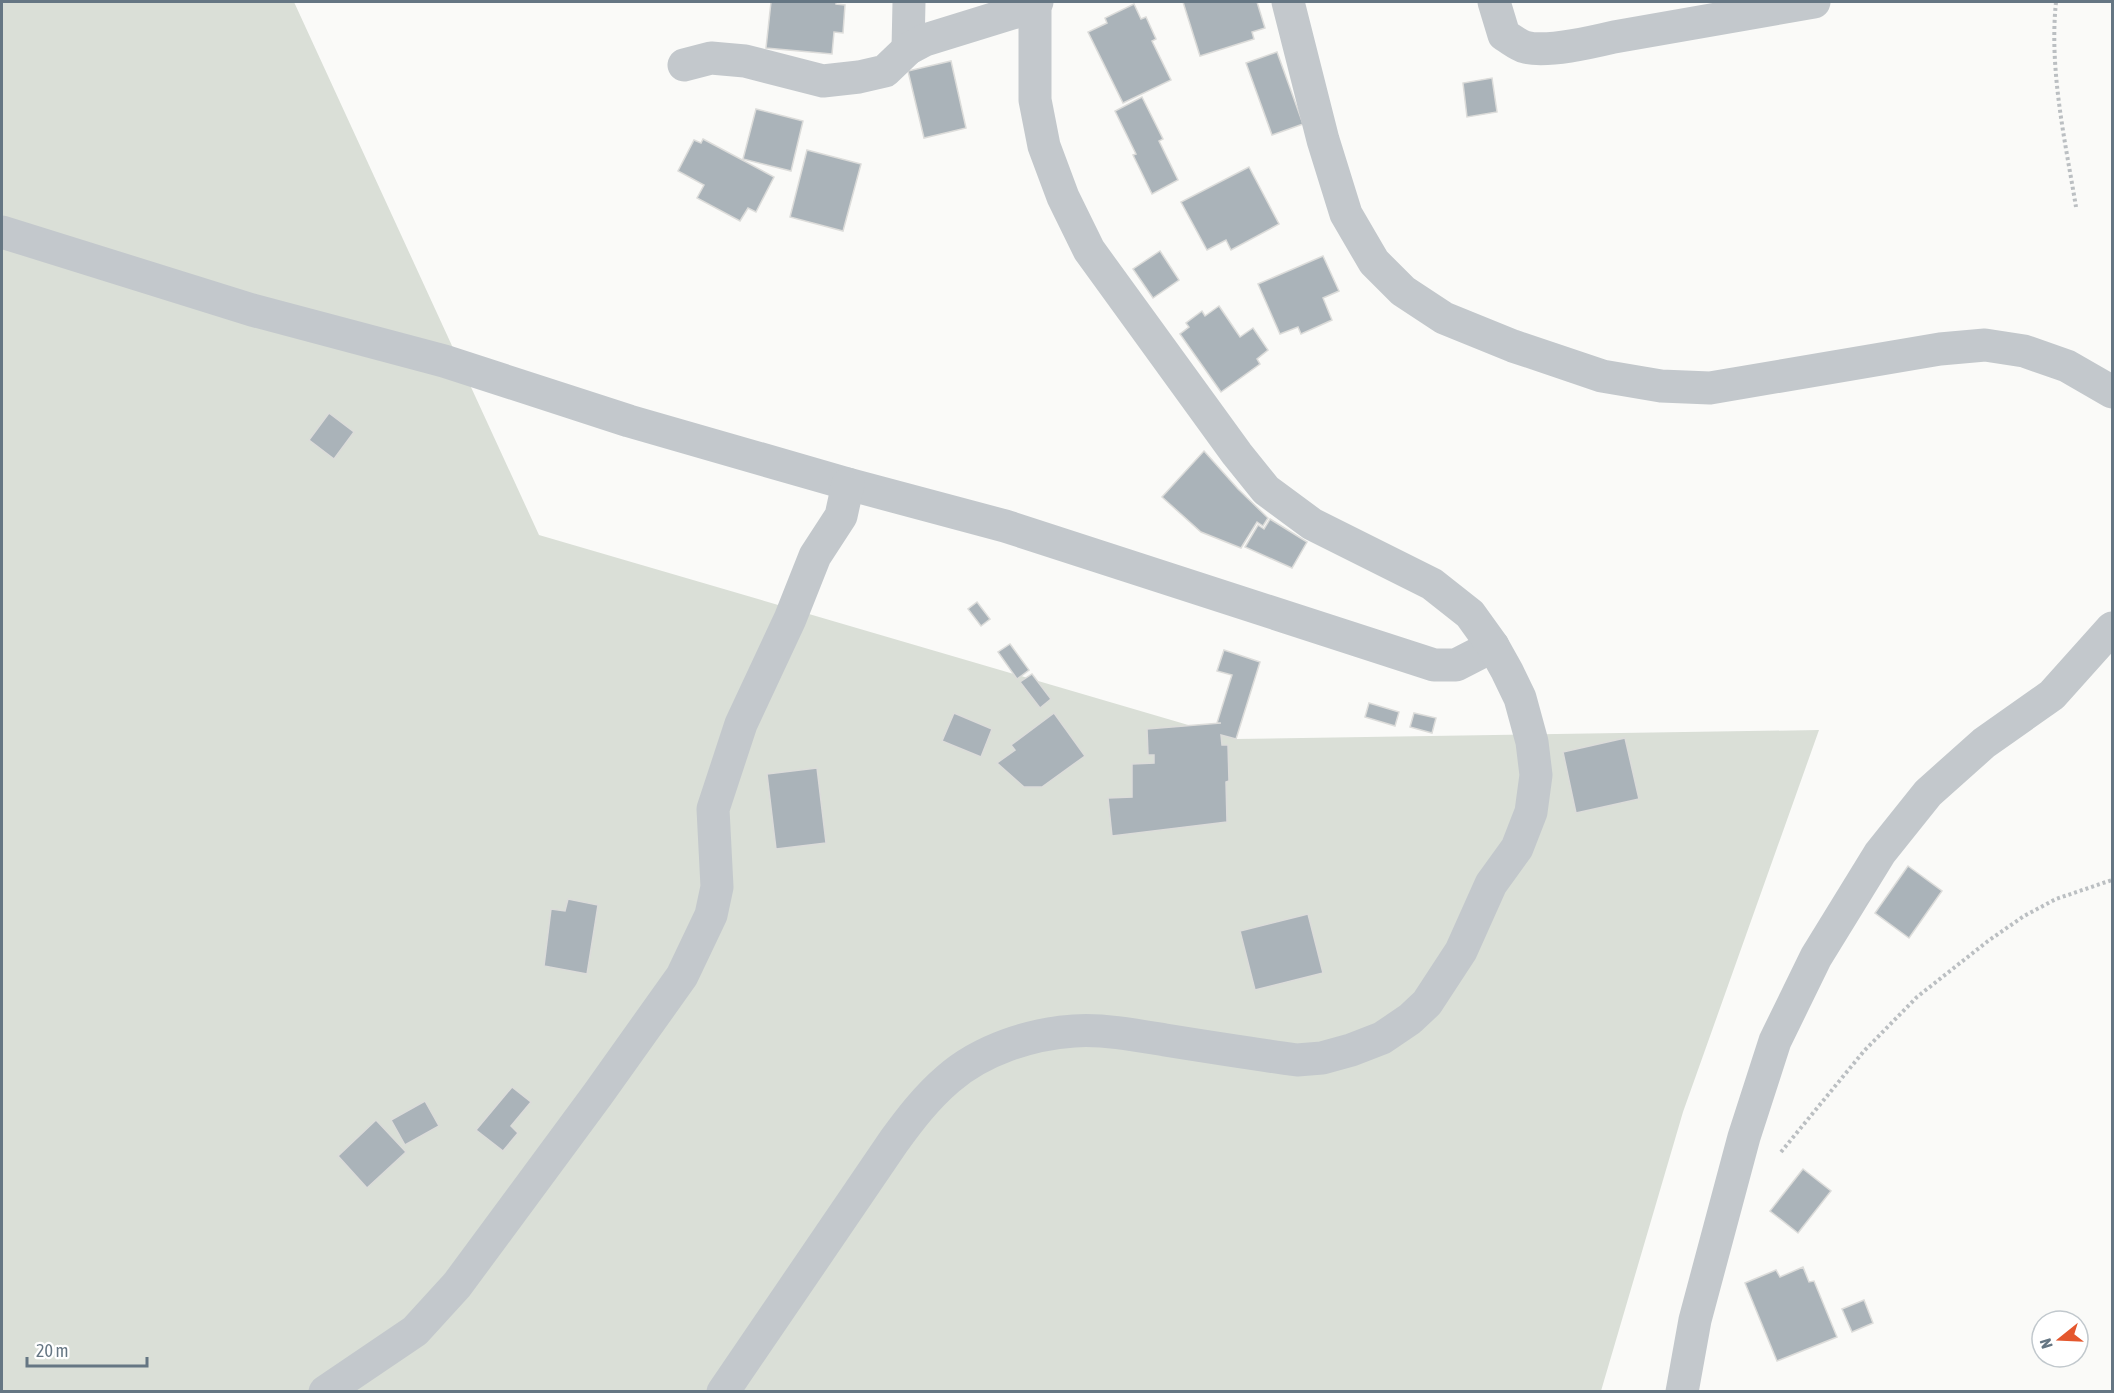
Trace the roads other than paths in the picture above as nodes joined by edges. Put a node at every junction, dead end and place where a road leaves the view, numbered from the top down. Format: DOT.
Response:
graph roads {
  1 [pos="909,2"];
  2 [pos="1288,2"];
  3 [pos="1494,2"];
  4 [pos="1814,2"];
  5 [pos="1036,4"];
  6 [pos="908,49"];
  7 [pos="684,64"];
  8 [pos="2,232"];
  9 [pos="2112,392"];
  10 [pos="848,484"];
  11 [pos="2112,628"];
  12 [pos="1493,646"];
  13 [pos="325,1392"];
  14 [pos="723,1392"];
  15 [pos="1682,1392"];
  1 -- 6 [label="street"];
  2 -- 9 [label="street"];
  3 -- 4 [label="street"];
  5 -- 6 [label="street"];
  5 -- 12 [label="street"];
  6 -- 7 [label="street"];
  8 -- 10 [label="street"];
  10 -- 12 [label="street"];
  10 -- 13 [label="street"];
  11 -- 15 [label="street"];
  12 -- 14 [label="street"];
}
